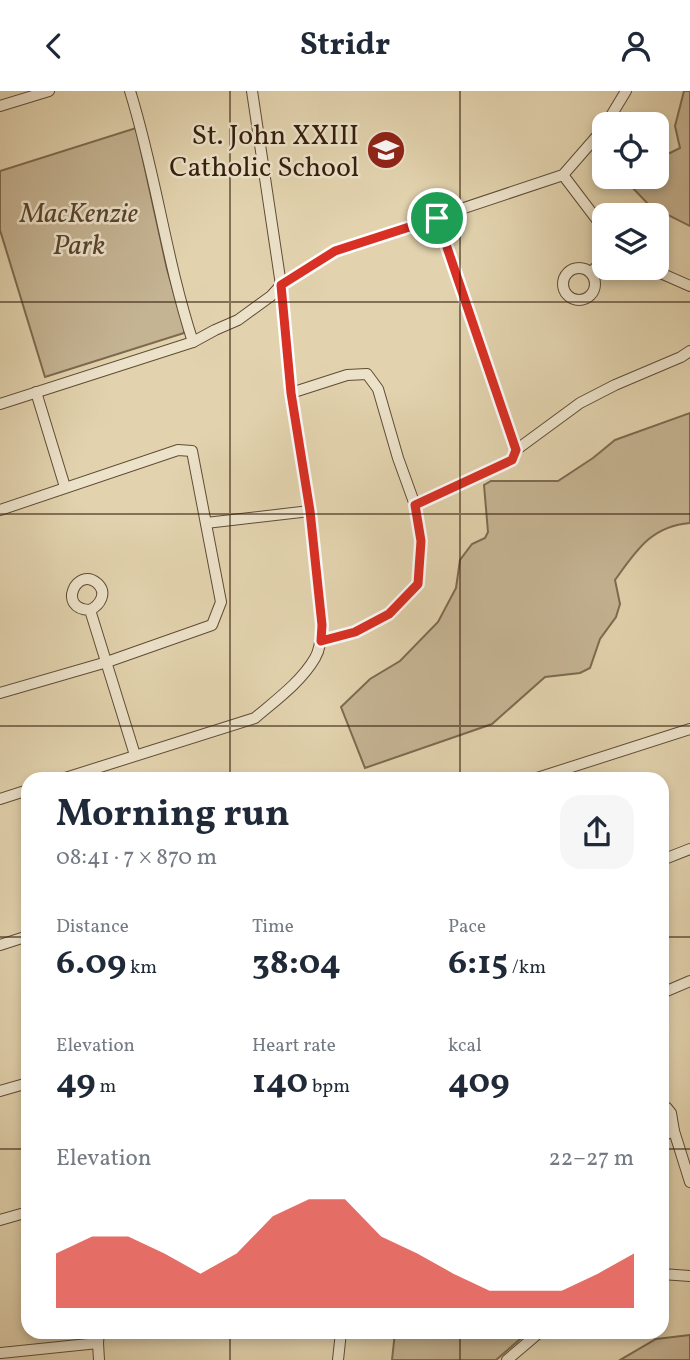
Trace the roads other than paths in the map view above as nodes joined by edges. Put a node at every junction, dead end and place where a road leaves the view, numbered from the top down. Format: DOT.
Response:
graph roads {
  1 [pos="46,91"];
  2 [pos="130,91"];
  3 [pos="252,91"];
  4 [pos="626,91"];
  5 [pos="0,106"];
  6 [pos="613,112"];
  7 [pos="592,143"];
  8 [pos="564,175"];
  9 [pos="592,213"];
  10 [pos="437,218"];
  11 [pos="669,277"];
  12 [pos="281,285"];
  13 [pos="690,286"];
  14 [pos="193,342"];
  15 [pos="690,351"];
  16 [pos="36,392"];
  17 [pos="291,393"];
  18 [pos="0,404"];
  19 [pos="516,450"];
  20 [pos="65,487"];
  21 [pos="415,505"];
  22 [pos="0,510"];
  23 [pos="310,511"];
  24 [pos="206,523"];
  25 [pos="90,610"];
  26 [pos="321,641"];
  27 [pos="107,662"];
  28 [pos="0,693"];
  29 [pos="690,729"];
  30 [pos="135,755"];
  31 [pos="83,772"];
  32 [pos="556,772"];
  33 [pos="21,792"];
  34 [pos="0,799"];
  35 [pos="690,849"];
  36 [pos="669,857"];
  37 [pos="21,938"];
  38 [pos="0,944"];
  39 [pos="690,981"];
  40 [pos="669,990"];
  41 [pos="21,1085"];
  42 [pos="0,1091"];
  43 [pos="669,1111"];
  44 [pos="674,1131"];
  45 [pos="669,1133"];
  46 [pos="690,1182"];
  47 [pos="21,1214"];
  48 [pos="0,1220"];
  49 [pos="669,1274"];
  50 [pos="690,1276"];
  51 [pos="98,1339"];
  52 [pos="340,1339"];
  53 [pos="532,1339"];
  54 [pos="98,1343"];
  55 [pos="0,1355"];
  56 [pos="99,1360"];
  57 [pos="338,1360"];
  58 [pos="507,1360"];
  1 -- 5 [label="street"];
  2 -- 14 [label="street"];
  3 -- 12 [label="street"];
  4 -- 6 [label="street"];
  7 -- 8 [label="street"];
  8 -- 9 [label="street"];
  8 -- 10 [label="street"];
  10 -- 12 [label="street"];
  10 -- 19 [label="street"];
  11 -- 13 [label="street"];
  12 -- 14 [label="street"];
  12 -- 17 [label="street"];
  14 -- 16 [label="street"];
  15 -- 19 [label="street"];
  16 -- 18 [label="street"];
  16 -- 20 [label="street"];
  17 -- 21 [label="street"];
  17 -- 23 [label="street"];
  19 -- 21 [label="street"];
  20 -- 22 [label="street"];
  20 -- 24 [label="street"];
  21 -- 26 [label="street"];
  23 -- 24 [label="street"];
  23 -- 26 [label="street"];
  24 -- 27 [label="street"];
  25 -- 27 [label="street"];
  26 -- 30 [label="street"];
  27 -- 28 [label="street"];
  27 -- 30 [label="street"];
  29 -- 32 [label="street"];
  30 -- 31 [label="street"];
  33 -- 34 [label="street"];
  35 -- 36 [label="street"];
  37 -- 38 [label="street"];
  39 -- 40 [label="street"];
  41 -- 42 [label="street"];
  43 -- 44 [label="street"];
  44 -- 45 [label="street"];
  44 -- 46 [label="street"];
  47 -- 48 [label="street"];
  49 -- 50 [label="street"];
  51 -- 54 [label="street"];
  52 -- 57 [label="street"];
  53 -- 58 [label="street"];
  54 -- 55 [label="street"];
  54 -- 56 [label="street"];
}
